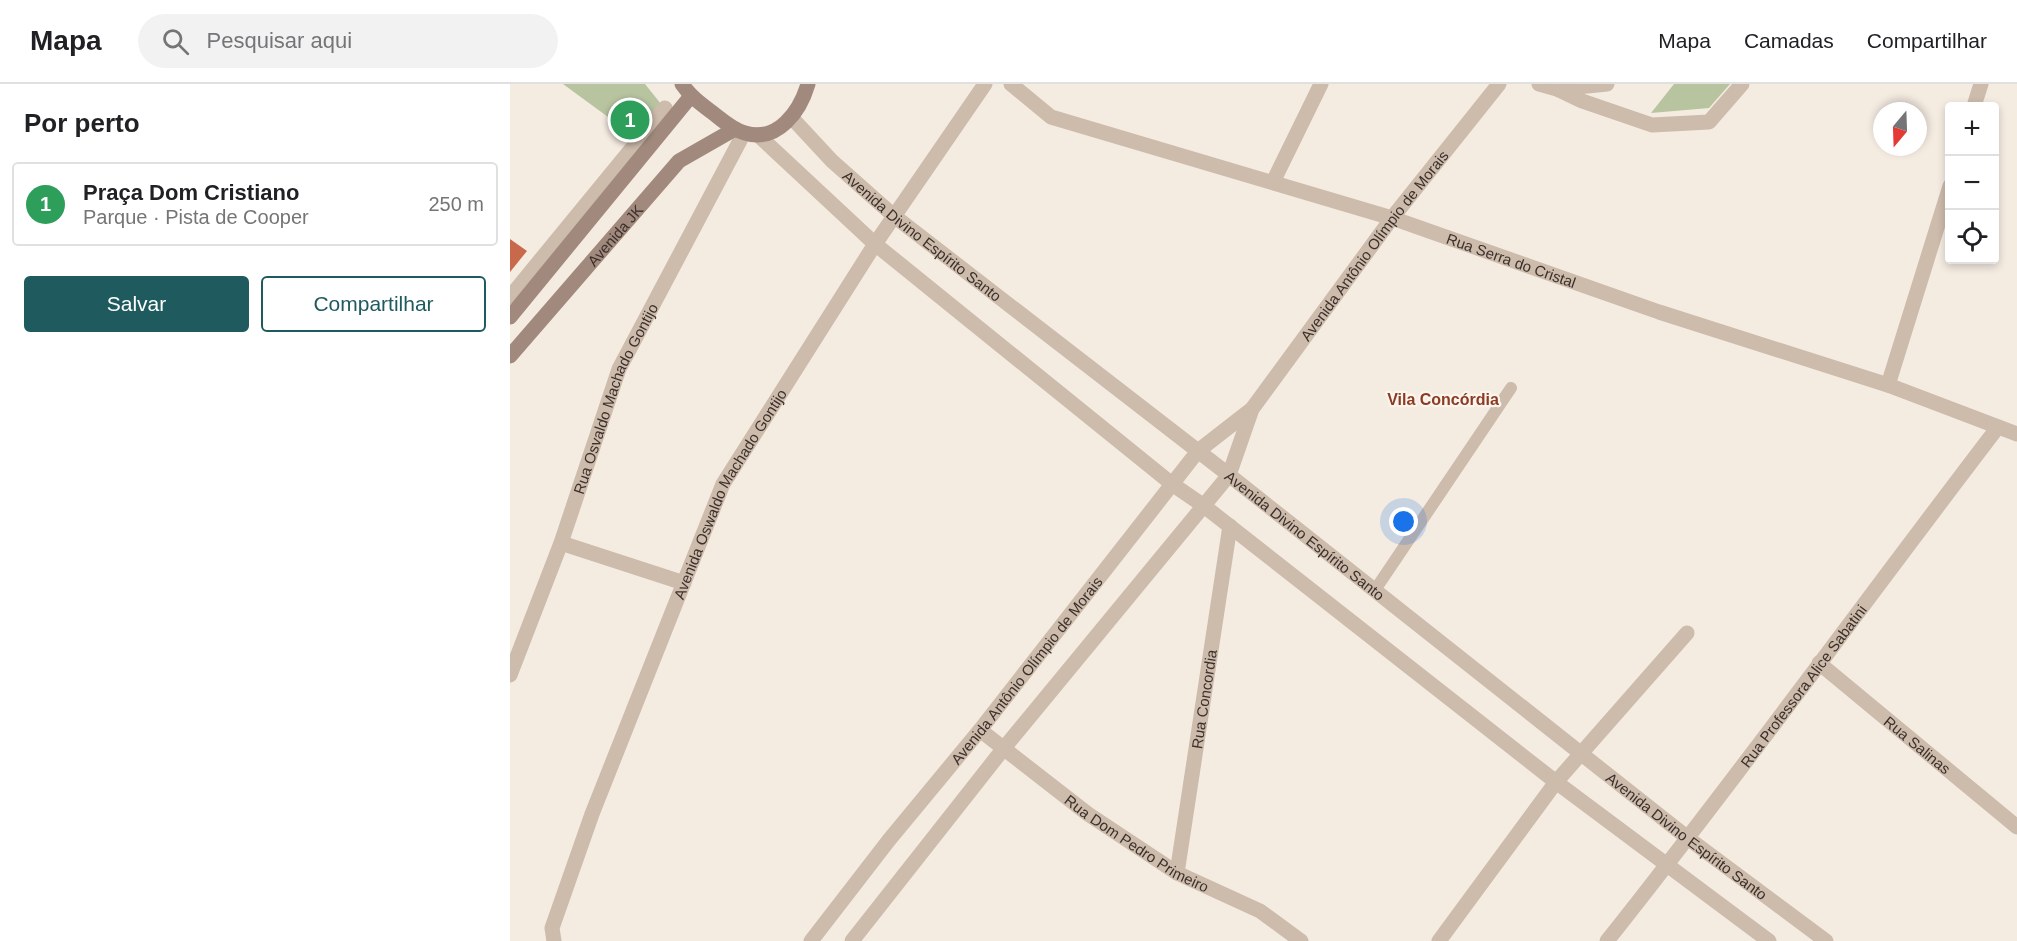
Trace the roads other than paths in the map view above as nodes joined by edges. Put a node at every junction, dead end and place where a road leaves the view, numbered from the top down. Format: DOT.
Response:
graph roads {
  1 [pos="808,84"];
  2 [pos="985,84"];
  3 [pos="1011,84"];
  4 [pos="1321,84"];
  5 [pos="1499,84"];
  6 [pos="1539,84"];
  7 [pos="1607,84"];
  8 [pos="1743,84"];
  9 [pos="1981,84"];
  10 [pos="1557,89"];
  11 [pos="686,90"];
  12 [pos="1975,102"];
  13 [pos="665,108"];
  14 [pos="792,118"];
  15 [pos="746,132"];
  16 [pos="1273,182"];
  17 [pos="1945,202"];
  18 [pos="894,216"];
  19 [pos="1392,218"];
  20 [pos="874,244"];
  21 [pos="510,297"];
  22 [pos="510,317"];
  23 [pos="510,356"];
  24 [pos="1888,385"];
  25 [pos="1511,388"];
  26 [pos="1252,409"];
  27 [pos="1998,427"];
  28 [pos="2017,434"];
  29 [pos="1198,451"];
  30 [pos="1229,475"];
  31 [pos="1172,484"];
  32 [pos="1204,506"];
  33 [pos="1230,526"];
  34 [pos="561,543"];
  35 [pos="684,583"];
  36 [pos="1375,590"];
  37 [pos="1688,633"];
  38 [pos="1819,663"];
  39 [pos="510,675"];
  40 [pos="980,730"];
  41 [pos="1004,748"];
  42 [pos="1581,753"];
  43 [pos="1556,782"];
  44 [pos="2017,827"];
  45 [pos="1689,839"];
  46 [pos="1667,865"];
  47 [pos="1177,873"];
  48 [pos="1297,940"];
  49 [pos="554,941"];
  50 [pos="811,941"];
  51 [pos="852,941"];
  52 [pos="1439,941"];
  53 [pos="1607,941"];
  54 [pos="1769,941"];
  55 [pos="1826,941"];
  1 -- 14 [label="main road"];
  2 -- 18 [label="street, Avenida Oswaldo Machado Gontijo"];
  3 -- 16 [label="street, Rua Serra do Cristal"];
  4 -- 16 [label="street"];
  5 -- 19 [label="street, Avenida Antônio Olímpio de Morais"];
  6 -- 10 [label="street"];
  7 -- 10 [label="street"];
  8 -- 10 [label="street"];
  9 -- 12 [label="street"];
  11 -- 15 [label="main road"];
  11 -- 22 [label="main road, Avenida JK"];
  13 -- 21 [label="street"];
  14 -- 15 [label="main road, Avenida JK"];
  14 -- 18 [label="street, Avenida Divino Espírito Santo"];
  15 -- 20 [label="street"];
  15 -- 23 [label="main road, Avenida JK"];
  15 -- 34 [label="street, Rua Osvaldo Machado Gontijo"];
  16 -- 19 [label="street, Rua Serra do Cristal"];
  17 -- 24 [label="street"];
  18 -- 20 [label="street, Avenida Oswaldo Machado Gontijo"];
  18 -- 29 [label="street, Avenida Divino Espírito Santo"];
  19 -- 24 [label="street, Rua Serra do Cristal"];
  19 -- 26 [label="street, Avenida Antônio Olímpio de Morais"];
  20 -- 31 [label="street"];
  20 -- 35 [label="street, Avenida Oswaldo Machado Gontijo"];
  24 -- 27 [label="street, Rua Serra do Cristal"];
  25 -- 36 [label="lane"];
  26 -- 29 [label="street, Avenida Antônio Olímpio de Morais"];
  26 -- 30 [label="street, Avenida Antônio Olímpio de Morais"];
  27 -- 28 [label="street, Rua Serra do Cristal"];
  27 -- 38 [label="street, Rua Professora Alice Sabatini"];
  29 -- 30 [label="street, Avenida Divino Espírito Santo"];
  29 -- 31 [label="street, Avenida Antônio Olímpio de Morais"];
  30 -- 32 [label="street, Avenida Antônio Olímpio de Morais"];
  30 -- 36 [label="street, Avenida Divino Espírito Santo"];
  31 -- 32 [label="street"];
  31 -- 40 [label="street, Avenida Antônio Olímpio de Morais"];
  32 -- 33 [label="street"];
  32 -- 41 [label="street, Avenida Antônio Olímpio de Morais"];
  33 -- 43 [label="street"];
  33 -- 47 [label="street, Rua Concordia"];
  34 -- 35 [label="street"];
  34 -- 39 [label="street, Rua Osvaldo Machado Gontijo"];
  35 -- 49 [label="street, Avenida Oswaldo Machado Gontijo"];
  36 -- 42 [label="street, Avenida Divino Espírito Santo"];
  37 -- 42 [label="street"];
  38 -- 44 [label="street, Rua Salinas"];
  38 -- 45 [label="street, Rua Professora Alice Sabatini"];
  40 -- 41 [label="street, Rua Dom Pedro Primeiro"];
  40 -- 50 [label="street, Avenida Antônio Olímpio de Morais"];
  41 -- 47 [label="street, Rua Dom Pedro Primeiro"];
  41 -- 51 [label="street, Avenida Antônio Olímpio de Morais"];
  42 -- 43 [label="street"];
  42 -- 45 [label="street, Avenida Divino Espírito Santo"];
  43 -- 46 [label="street"];
  43 -- 52 [label="street"];
  45 -- 46 [label="street, Rua Professora Alice Sabatini"];
  45 -- 55 [label="street, Avenida Divino Espírito Santo"];
  46 -- 53 [label="street, Rua Professora Alice Sabatini"];
  46 -- 54 [label="street"];
  47 -- 48 [label="street, Rua Dom Pedro Primeiro"];
}
